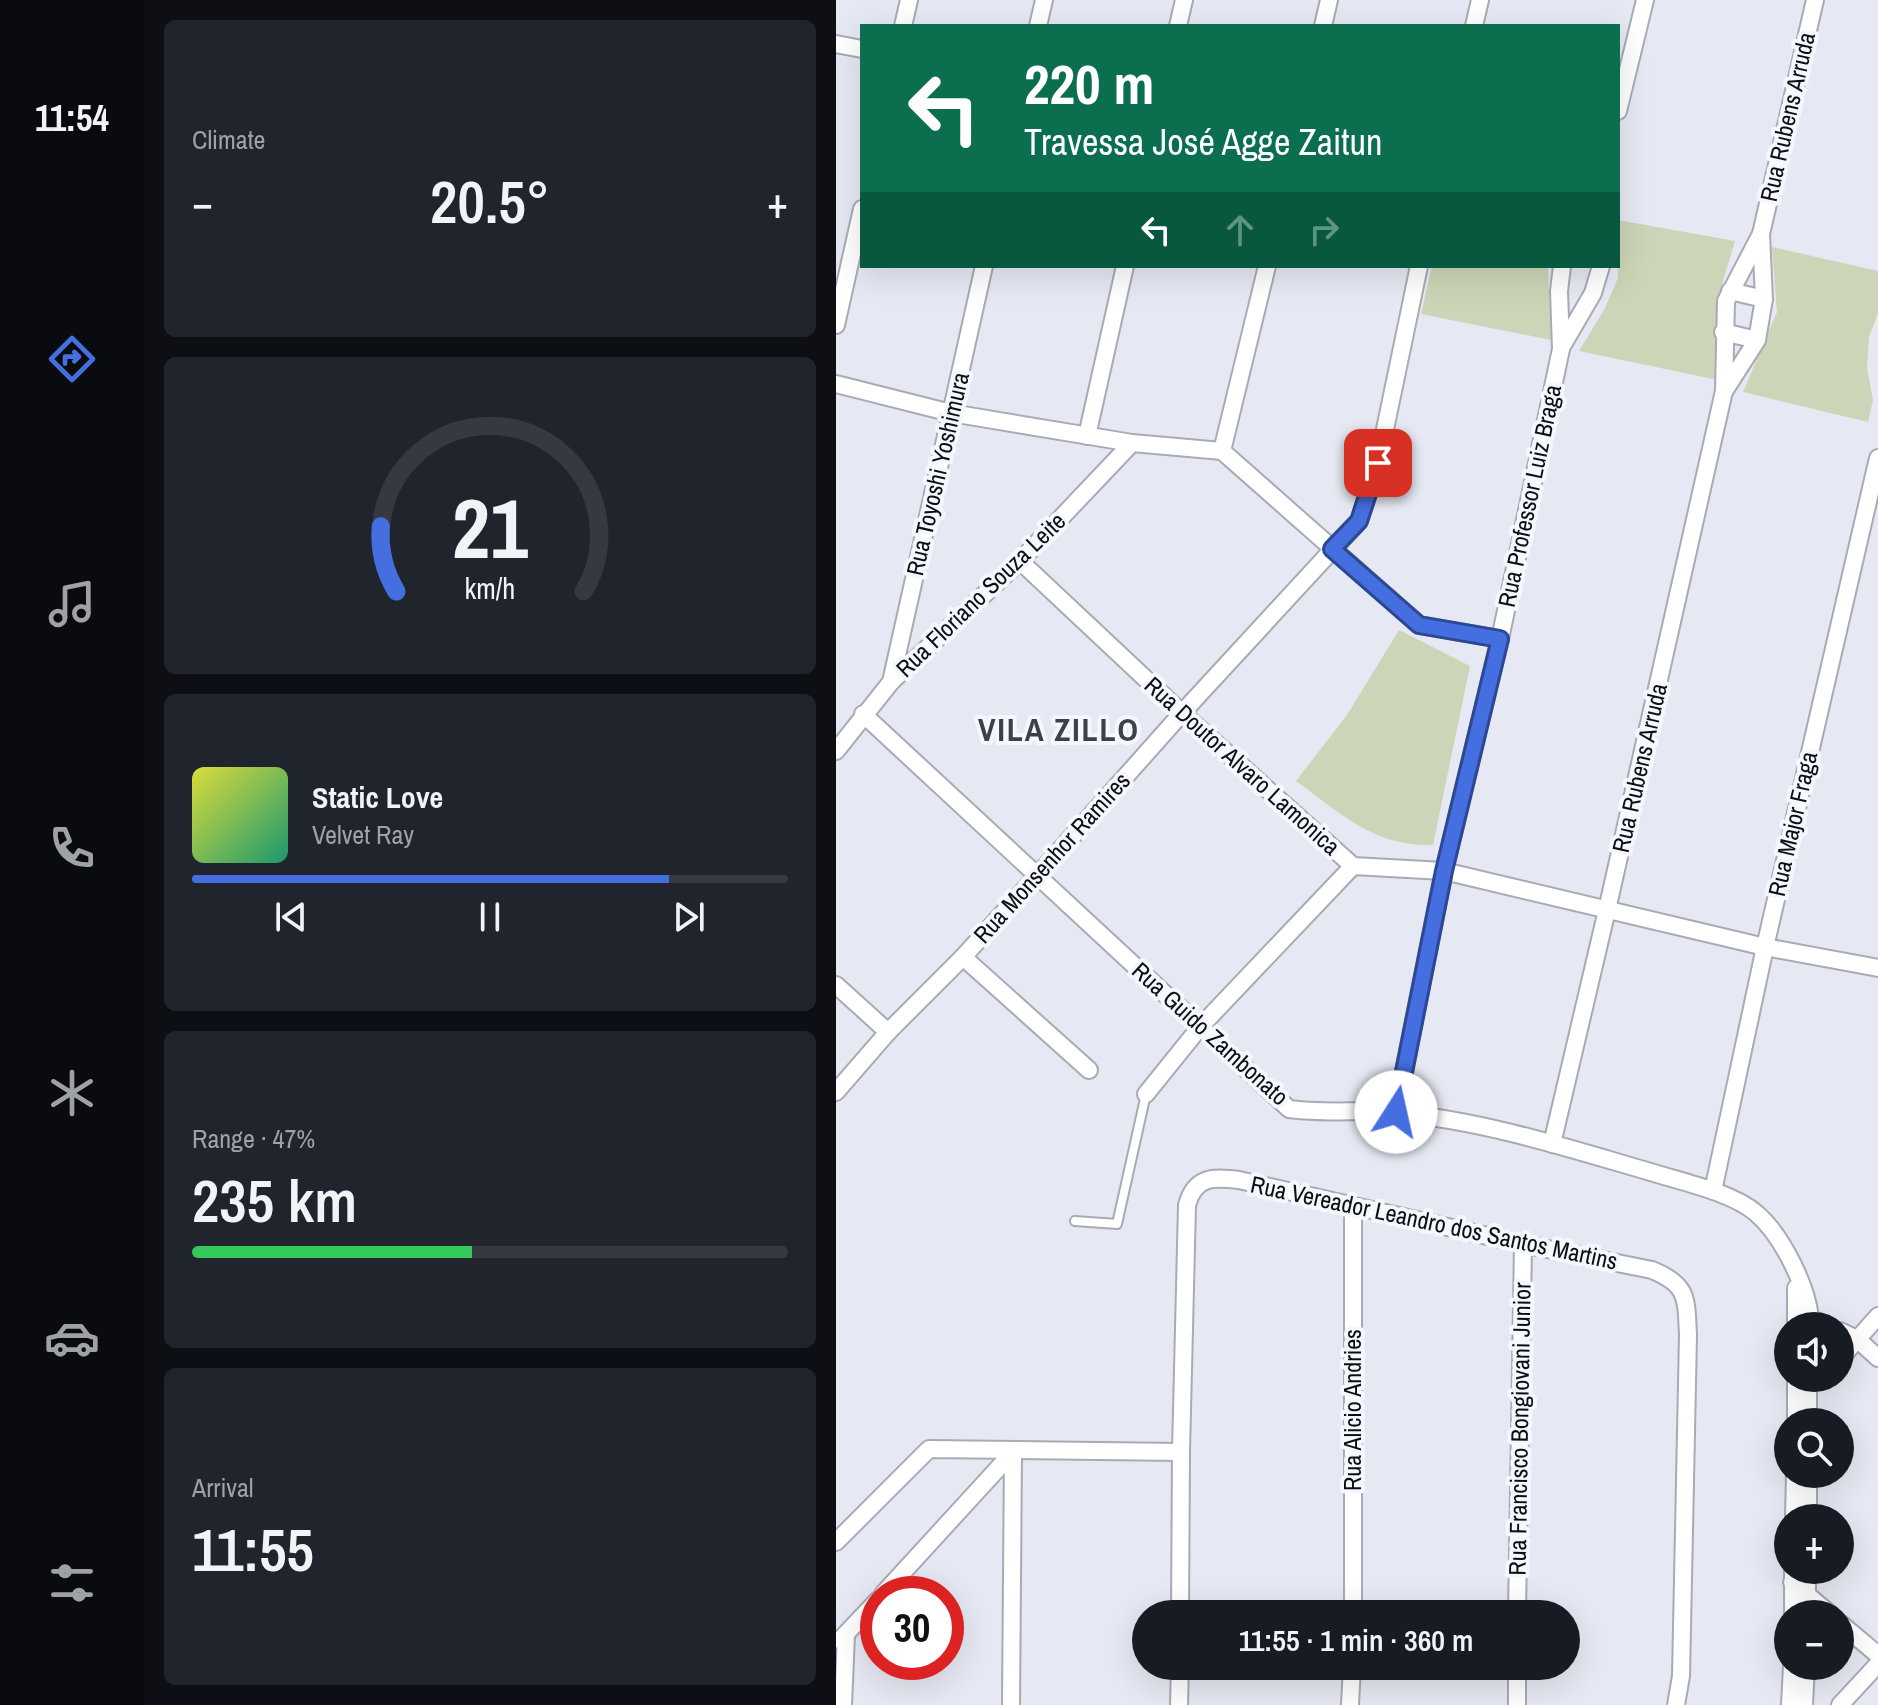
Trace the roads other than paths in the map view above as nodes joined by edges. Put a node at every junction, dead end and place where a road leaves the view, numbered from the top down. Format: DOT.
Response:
graph roads {
  1 [pos="909,0"];
  2 [pos="1044,0"];
  3 [pos="1184,0"];
  4 [pos="1329,0"];
  5 [pos="1480,0"];
  6 [pos="1645,0"];
  7 [pos="1815,0"];
  8 [pos="903,24"];
  9 [pos="1038,24"];
  10 [pos="1178,24"];
  11 [pos="1323,24"];
  12 [pos="1474,24"];
  13 [pos="836,44"];
  14 [pos="860,49"];
  15 [pos="1620,103"];
  16 [pos="860,218"];
  17 [pos="1761,234"];
  18 [pos="984,268"];
  19 [pos="1125,268"];
  20 [pos="1267,268"];
  21 [pos="1419,268"];
  22 [pos="1562,268"];
  23 [pos="1600,268"];
  24 [pos="1559,291"];
  25 [pos="1730,291"];
  26 [pos="1593,293"];
  27 [pos="1764,299"];
  28 [pos="836,325"];
  29 [pos="1723,332"];
  30 [pos="1757,340"];
  31 [pos="1561,349"];
  32 [pos="836,384"];
  33 [pos="1724,391"];
  34 [pos="951,413"];
  35 [pos="1087,436"];
  36 [pos="1132,443"];
  37 [pos="1222,451"];
  38 [pos="1878,458"];
  39 [pos="1332,549"];
  40 [pos="1020,561"];
  41 [pos="1500,639"];
  42 [pos="891,682"];
  43 [pos="1182,713"];
  44 [pos="863,714"];
  45 [pos="836,751"];
  46 [pos="1353,866"];
  47 [pos="1444,871"];
  48 [pos="1037,876"];
  49 [pos="1607,910"];
  50 [pos="1765,947"];
  51 [pos="963,957"];
  52 [pos="1878,968"];
  53 [pos="836,985"];
  54 [pos="1200,1027"];
  55 [pos="888,1032"];
  56 [pos="1089,1070"];
  57 [pos="836,1092"];
  58 [pos="1146,1094"];
  59 [pos="1396,1112"];
  60 [pos="1552,1144"];
  61 [pos="1713,1191"];
  62 [pos="1353,1206"];
  63 [pos="1075,1221"];
  64 [pos="1523,1244"];
  65 [pos="1802,1312"];
  66 [pos="1878,1316"];
  67 [pos="1854,1338"];
  68 [pos="1857,1339"];
  69 [pos="1854,1343"];
  70 [pos="1878,1358"];
  71 [pos="1013,1452"];
  72 [pos="1181,1452"];
  73 [pos="836,1542"];
  74 [pos="899,1576"];
  75 [pos="1799,1584"];
  76 [pos="1807,1584"];
  77 [pos="1807,1594"];
  78 [pos="1180,1600"];
  79 [pos="1353,1600"];
  80 [pos="1517,1600"];
  81 [pos="1807,1600"];
  82 [pos="1814,1600"];
  83 [pos="860,1619"];
  84 [pos="1854,1635"];
  85 [pos="841,1639"];
  86 [pos="1878,1655"];
  87 [pos="1878,1664"];
  88 [pos="1180,1680"];
  89 [pos="1351,1680"];
  90 [pos="1517,1680"];
  91 [pos="1791,1680"];
  92 [pos="1805,1680"];
  93 [pos="843,1705"];
  94 [pos="1011,1705"];
  95 [pos="1179,1705"];
  96 [pos="1350,1705"];
  97 [pos="1517,1705"];
  98 [pos="1676,1705"];
  99 [pos="1790,1705"];
  100 [pos="1804,1705"];
  101 [pos="1840,1705"];
  1 -- 8 [label="street"];
  2 -- 9 [label="street"];
  3 -- 10 [label="street"];
  4 -- 11 [label="street"];
  5 -- 12 [label="street"];
  6 -- 15 [label="street"];
  7 -- 17 [label="street, Rua Rubens Arruda"];
  13 -- 14 [label="street"];
  16 -- 28 [label="street"];
  17 -- 25 [label="street, Rua Rubens Arruda"];
  17 -- 27 [label="street, Rua Rubens Arruda"];
  18 -- 34 [label="street, Rua Toyoshi Yoshimura"];
  19 -- 35 [label="street"];
  20 -- 37 [label="street"];
  21 -- 39 [label="street, Rua Monsenhor Ramires"];
  22 -- 24 [label="street, Rua Professor Luiz Braga"];
  23 -- 26 [label="street, Rua Professor Luiz Braga"];
  24 -- 26 [label="street"];
  24 -- 31 [label="street, Rua Professor Luiz Braga"];
  25 -- 27 [label="street"];
  25 -- 29 [label="street, Rua Rubens Arruda"];
  26 -- 31 [label="street, Rua Professor Luiz Braga"];
  27 -- 30 [label="street, Rua Rubens Arruda"];
  29 -- 30 [label="street"];
  29 -- 33 [label="street, Rua Rubens Arruda"];
  30 -- 33 [label="street, Rua Rubens Arruda"];
  31 -- 41 [label="street, Rua Professor Luiz Braga"];
  32 -- 34 [label="street"];
  33 -- 49 [label="street, Rua Rubens Arruda"];
  34 -- 35 [label="street"];
  34 -- 42 [label="street, Rua Toyoshi Yoshimura"];
  35 -- 36 [label="street"];
  36 -- 37 [label="street"];
  36 -- 40 [label="street, Rua Floriano Souza Leite"];
  37 -- 39 [label="street"];
  38 -- 50 [label="street, Rua Major Fraga"];
  39 -- 41 [label="street"];
  39 -- 43 [label="street, Rua Monsenhor Ramires"];
  40 -- 42 [label="street, Rua Floriano Souza Leite"];
  40 -- 43 [label="street, Rua Doutor Alvaro Lamonica"];
  41 -- 47 [label="street, Rua Professor Luiz Braga"];
  42 -- 44 [label="street, Rua Floriano Souza Leite"];
  43 -- 46 [label="street, Rua Doutor Alvaro Lamonica"];
  43 -- 48 [label="street, Rua Monsenhor Ramires"];
  44 -- 45 [label="street, Rua Floriano Souza Leite"];
  44 -- 48 [label="street, Rua Guido Zambonato"];
  46 -- 47 [label="street, Rua Doutor Alvaro Lamonica"];
  46 -- 54 [label="street"];
  47 -- 49 [label="street, Rua Doutor Alvaro Lamonica"];
  47 -- 59 [label="street, Rua Professor Luiz Braga"];
  48 -- 51 [label="street, Rua Monsenhor Ramires"];
  48 -- 54 [label="street, Rua Guido Zambonato"];
  49 -- 50 [label="street, Rua Doutor Alvaro Lamonica"];
  49 -- 60 [label="street, Rua Rubens Arruda"];
  50 -- 52 [label="street, Rua Doutor Alvaro Lamonica"];
  50 -- 61 [label="street, Rua Major Fraga"];
  51 -- 55 [label="street, Rua Monsenhor Ramires"];
  51 -- 56 [label="street"];
  53 -- 55 [label="street"];
  54 -- 58 [label="street"];
  54 -- 59 [label="street, Rua Guido Zambonato"];
  55 -- 57 [label="street, Rua Monsenhor Ramires"];
  58 -- 63 [label="lane"];
  59 -- 60 [label="street, Rua Guido Zambonato"];
  60 -- 61 [label="street, Rua Guido Zambonato"];
  61 -- 65 [label="street, Rua Guido Zambonato"];
  62 -- 64 [label="street, Rua Vereador Leandro dos Santos Martins"];
  62 -- 72 [label="street, Rua Vereador Leandro dos Santos Martins"];
  62 -- 79 [label="street, Rua Alicio Andries"];
  64 -- 80 [label="street, Rua Francisco Bongiovani Junior"];
  64 -- 98 [label="street, Rua Vereador Leandro dos Santos Martins"];
  66 -- 68 [label="street"];
  67 -- 68 [label="street"];
  68 -- 69 [label="street"];
  68 -- 70 [label="street"];
  71 -- 72 [label="street"];
  71 -- 73 [label="street"];
  71 -- 74 [label="street"];
  71 -- 94 [label="street"];
  72 -- 78 [label="street, Rua Vereador Leandro dos Santos Martins"];
  75 -- 77 [label="street"];
  76 -- 77 [label="street"];
  77 -- 81 [label="street"];
  77 -- 82 [label="street"];
  83 -- 85 [label="street"];
  84 -- 86 [label="street"];
  85 -- 93 [label="street"];
  87 -- 101 [label="street"];
  88 -- 95 [label="street"];
  89 -- 96 [label="street"];
  90 -- 97 [label="street"];
  91 -- 99 [label="street"];
  92 -- 100 [label="street"];
}
